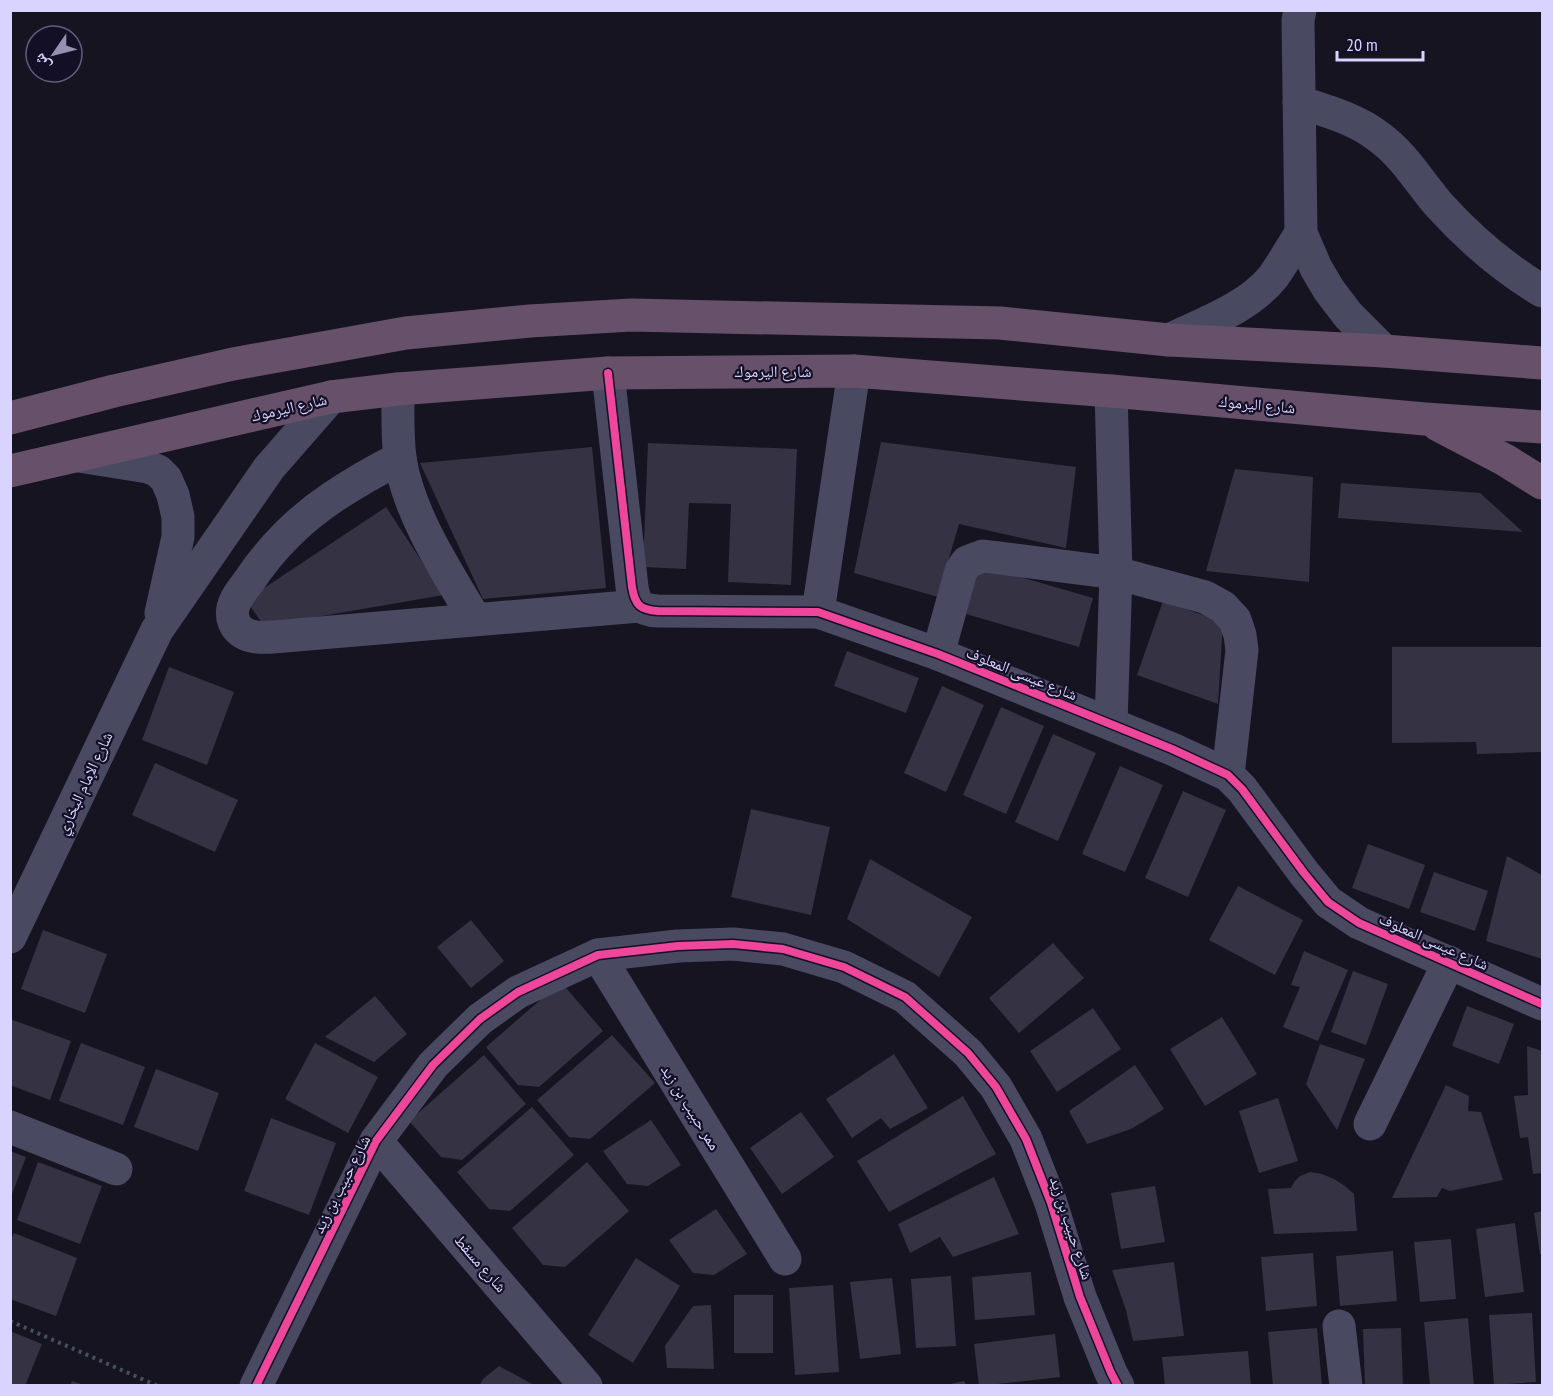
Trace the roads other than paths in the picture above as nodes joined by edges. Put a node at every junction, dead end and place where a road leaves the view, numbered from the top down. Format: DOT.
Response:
graph roads {
  1 [pos="1308,14"];
  2 [pos="1299,102"];
  3 [pos="1301,233"];
  4 [pos="1542,291"];
  5 [pos="1169,340"];
  6 [pos="1384,351"];
  7 [pos="1542,363"];
  8 [pos="854,371"];
  9 [pos="608,373"];
  10 [pos="398,389"];
  11 [pos="1111,391"];
  12 [pos="331,397"];
  13 [pos="10,418"];
  14 [pos="1425,419"];
  15 [pos="1542,427"];
  16 [pos="76,456"];
  17 [pos="400,458"];
  18 [pos="10,471"];
  19 [pos="1542,483"];
  20 [pos="1116,573"];
  21 [pos="639,606"];
  22 [pos="818,612"];
  23 [pos="475,620"];
  24 [pos="157,630"];
  25 [pos="938,654"];
  26 [pos="1110,723"];
  27 [pos="1228,776"];
  28 [pos="10,937"];
  29 [pos="598,955"];
  30 [pos="1449,962"];
  31 [pos="1542,1004"];
  32 [pos="1370,1124"];
  33 [pos="10,1127"];
  34 [pos="376,1141"];
  35 [pos="116,1169"];
  36 [pos="785,1259"];
  37 [pos="1339,1326"];
  38 [pos="257,1385"];
  39 [pos="586,1386"];
  40 [pos="1118,1386"];
  41 [pos="1346,1386"];
  1 -- 2 [label="street"];
  2 -- 3 [label="street"];
  2 -- 4 [label="street"];
  3 -- 5 [label="street"];
  3 -- 6 [label="street"];
  5 -- 6 [label="highway"];
  5 -- 13 [label="highway"];
  6 -- 7 [label="highway"];
  8 -- 9 [label="highway, شارع اليرموك"];
  8 -- 11 [label="highway, شارع اليرموك"];
  8 -- 22 [label="street"];
  9 -- 10 [label="highway, شارع اليرموك"];
  9 -- 21 [label="street"];
  10 -- 12 [label="highway, شارع اليرموك"];
  10 -- 17 [label="street"];
  11 -- 14 [label="highway, شارع اليرموك"];
  11 -- 20 [label="street"];
  12 -- 16 [label="highway, شارع اليرموك"];
  12 -- 24 [label="street, شارع الإمام البخاري"];
  14 -- 15 [label="highway, شارع اليرموك"];
  14 -- 19 [label="highway"];
  16 -- 18 [label="highway, شارع اليرموك"];
  16 -- 24 [label="street, شارع الإمام البخاري"];
  17 -- 23 [label="street"];
  17 -- 23 [label="street, شارع عيسى المعلوف"];
  20 -- 25 [label="street"];
  20 -- 26 [label="street"];
  20 -- 27 [label="street"];
  21 -- 22 [label="street, شارع عيسى المعلوف"];
  21 -- 23 [label="street, شارع عيسى المعلوف"];
  22 -- 25 [label="street, شارع عيسى المعلوف"];
  24 -- 28 [label="street, شارع الإمام البخاري"];
  25 -- 26 [label="street, شارع عيسى المعلوف"];
  26 -- 27 [label="street, شارع عيسى المعلوف"];
  27 -- 30 [label="street, شارع عيسى المعلوف"];
  29 -- 34 [label="street, شارع حبيب بن زيد"];
  29 -- 36 [label="street, ممر حبيب بن زيد"];
  29 -- 40 [label="street, شارع حبيب بن زيد"];
  30 -- 31 [label="street, شارع عيسى المعلوف"];
  30 -- 32 [label="street"];
  33 -- 35 [label="street"];
  34 -- 38 [label="street, شارع حبيب بن زيد"];
  34 -- 39 [label="street, شارع مسقط"];
  37 -- 41 [label="street"];
}
